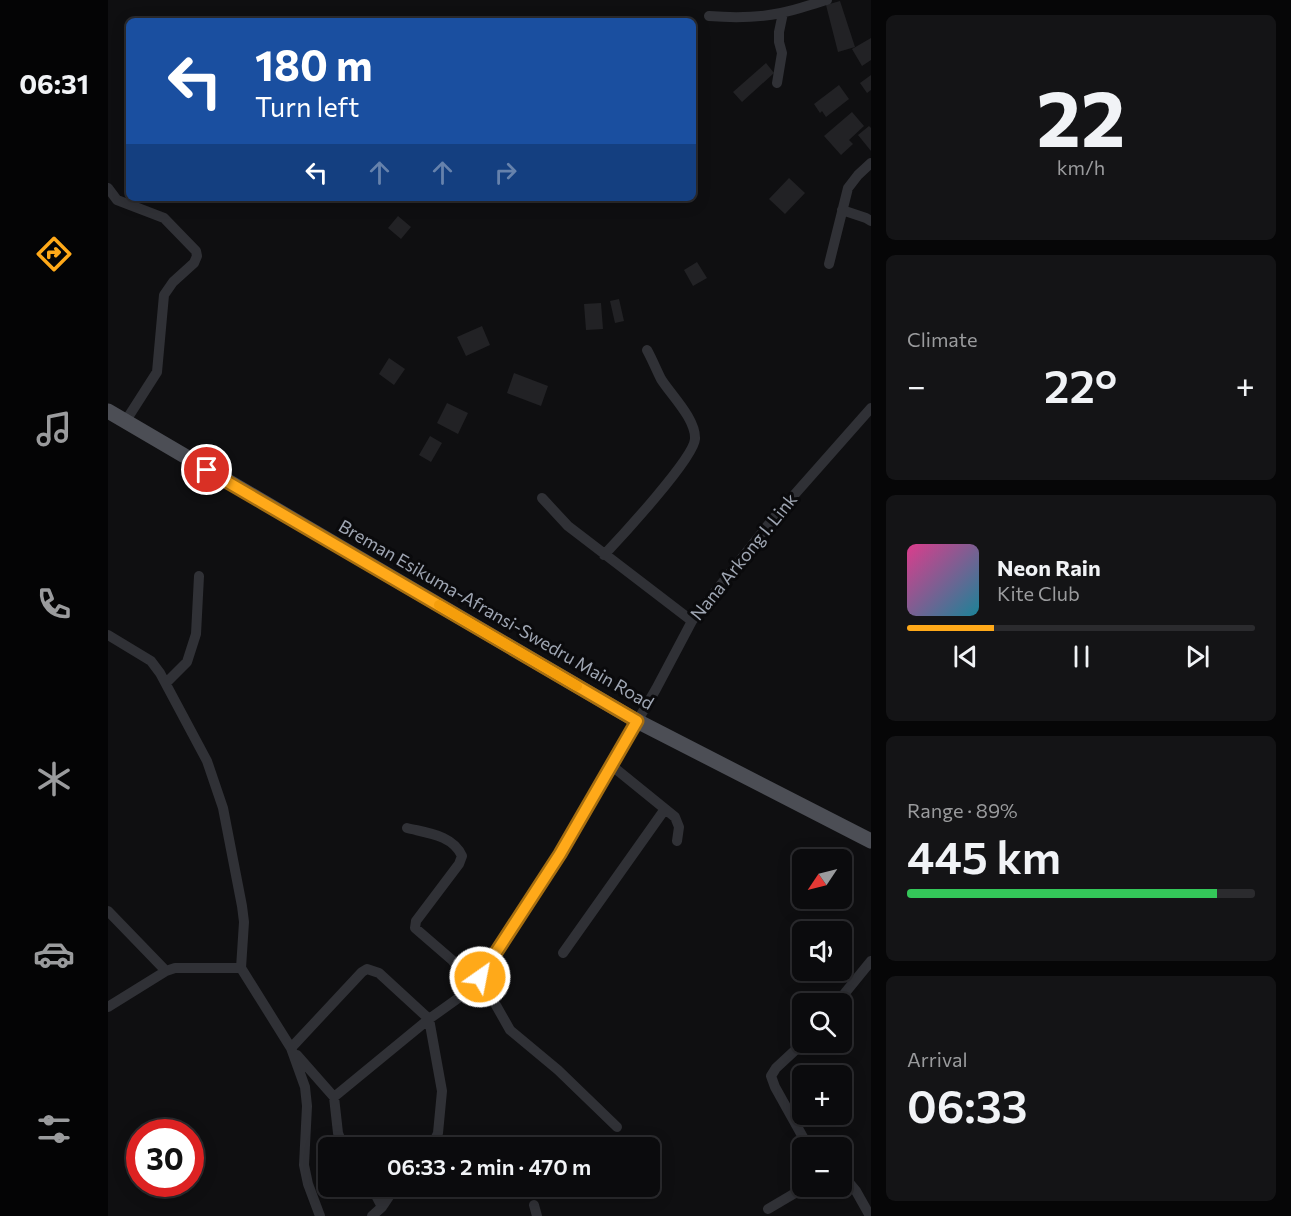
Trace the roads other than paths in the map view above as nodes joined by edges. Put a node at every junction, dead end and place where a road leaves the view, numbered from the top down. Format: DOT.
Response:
graph roads {
  1 [pos="827,0"];
  2 [pos="783,13"];
  3 [pos="710,16"];
  4 [pos="777,83"];
  5 [pos="871,163"];
  6 [pos="108,188"];
  7 [pos="842,210"];
  8 [pos="871,221"];
  9 [pos="829,264"];
  10 [pos="647,350"];
  11 [pos="871,408"];
  12 [pos="108,411"];
  13 [pos="125,422"];
  14 [pos="542,498"];
  15 [pos="604,555"];
  16 [pos="199,576"];
  17 [pos="692,621"];
  18 [pos="109,637"];
  19 [pos="166,683"];
  20 [pos="637,721"];
  21 [pos="611,765"];
  22 [pos="665,809"];
  23 [pos="407,828"];
  24 [pos="677,840"];
  25 [pos="871,841"];
  26 [pos="108,911"];
  27 [pos="563,953"];
  28 [pos="871,961"];
  29 [pos="241,968"];
  30 [pos="166,971"];
  31 [pos="480,977"];
  32 [pos="472,986"];
  33 [pos="845,993"];
  34 [pos="108,1007"];
  35 [pos="429,1018"];
  36 [pos="291,1048"];
  37 [pos="792,1053"];
  38 [pos="334,1096"];
  39 [pos="617,1127"];
  40 [pos="340,1137"];
  41 [pos="436,1137"];
  42 [pos="803,1137"];
  43 [pos="852,1186"];
  44 [pos="792,1195"];
  45 [pos="377,1197"];
  46 [pos="389,1197"];
  47 [pos="382,1207"];
  48 [pos="768,1209"];
  49 [pos="320,1216"];
  50 [pos="372,1216"];
  51 [pos="870,1216"];
  1 -- 2 [label="street"];
  2 -- 3 [label="street"];
  2 -- 4 [label="street"];
  5 -- 7 [label="street"];
  6 -- 13 [label="street"];
  7 -- 8 [label="street"];
  7 -- 9 [label="street"];
  10 -- 15 [label="street"];
  11 -- 17 [label="street, Nana Arkong I. Link"];
  12 -- 13 [label="main road, Breman Esikuma-Afransi-Swedru Main Road"];
  13 -- 20 [label="main road, Breman Esikuma-Afransi-Swedru Main Road"];
  14 -- 15 [label="street"];
  15 -- 17 [label="street"];
  16 -- 19 [label="street"];
  17 -- 20 [label="street, Nana Arkong I. Link"];
  18 -- 19 [label="street"];
  19 -- 29 [label="street"];
  20 -- 21 [label="street, Nana Arkong I. Link"];
  20 -- 25 [label="main road, Breman Esikuma-Afransi-Swedru Main Road"];
  21 -- 22 [label="street"];
  21 -- 31 [label="street, Nana Arkong I. Link"];
  22 -- 24 [label="street"];
  22 -- 27 [label="street"];
  23 -- 32 [label="street"];
  26 -- 30 [label="street"];
  28 -- 33 [label="street"];
  29 -- 30 [label="street"];
  29 -- 36 [label="street"];
  30 -- 34 [label="street"];
  31 -- 32 [label="street, Nana Arkong I. Link"];
  31 -- 39 [label="street"];
  32 -- 35 [label="street, Nana Arkong I. Link"];
  35 -- 36 [label="street"];
  35 -- 38 [label="street, Nana Arkong I. Link"];
  35 -- 41 [label="street"];
  36 -- 38 [label="street"];
  36 -- 49 [label="street"];
  37 -- 42 [label="street"];
  38 -- 40 [label="street"];
  43 -- 51 [label="street"];
  44 -- 48 [label="street"];
  45 -- 47 [label="street"];
  46 -- 47 [label="street"];
  47 -- 50 [label="street"];
}
